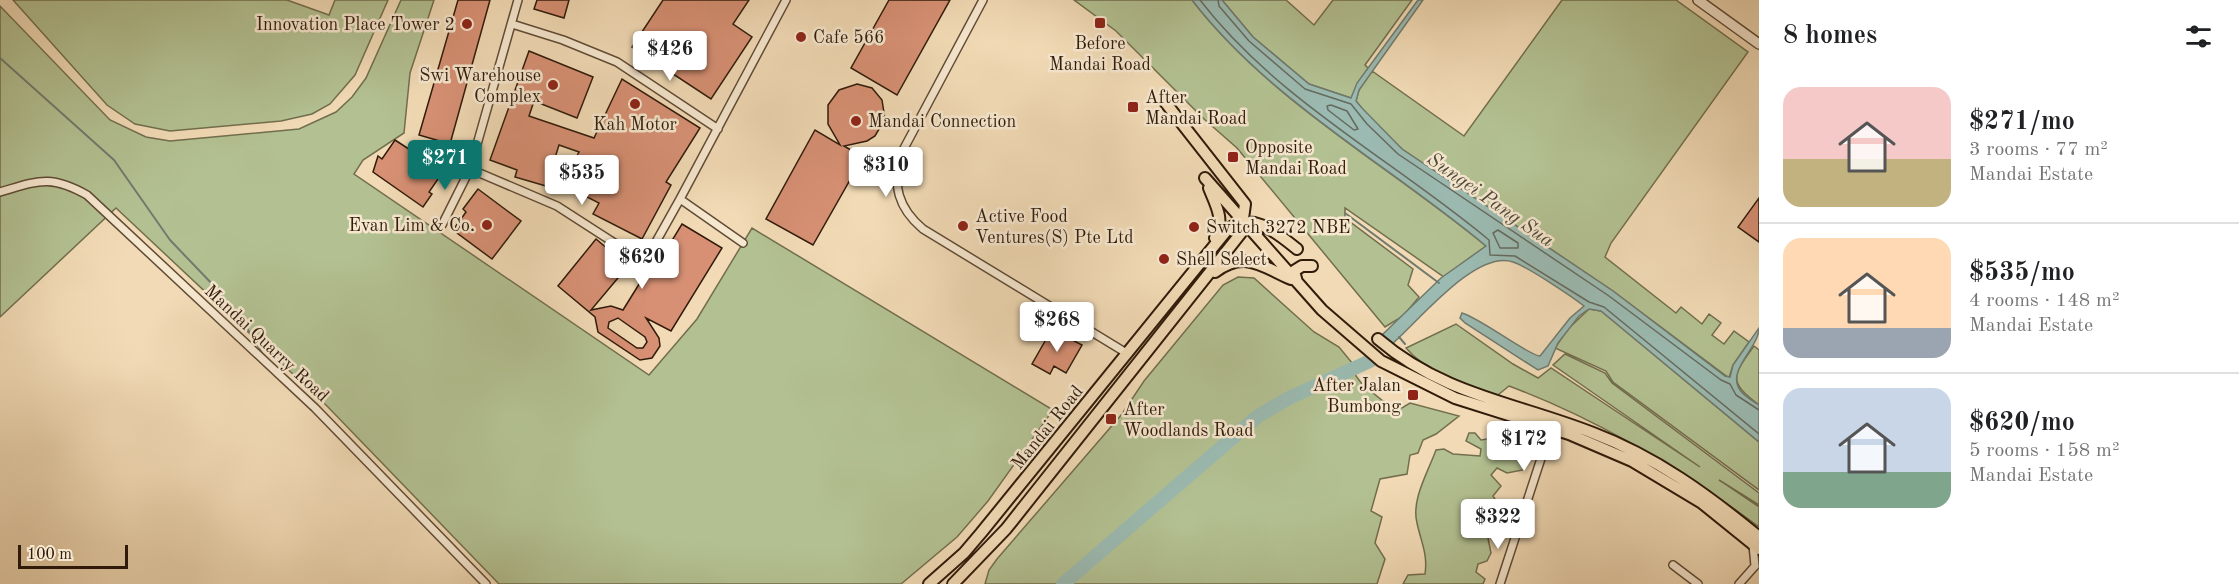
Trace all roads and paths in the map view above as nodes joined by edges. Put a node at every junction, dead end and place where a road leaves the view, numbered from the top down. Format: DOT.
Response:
graph roads {
  1 [pos="518,0"];
  2 [pos="786,0"];
  3 [pos="983,0"];
  4 [pos="991,0"];
  5 [pos="1698,0"];
  6 [pos="1712,4"];
  7 [pos="980,10"];
  8 [pos="512,24"];
  9 [pos="1759,44"];
  10 [pos="1165,102"];
  11 [pos="718,129"];
  12 [pos="470,169"];
  13 [pos="0,192"];
  14 [pos="1217,193"];
  15 [pos="680,199"];
  16 [pos="1244,223"];
  17 [pos="442,225"];
  18 [pos="1220,229"];
  19 [pos="743,243"];
  20 [pos="1297,249"];
  21 [pos="1204,256"];
  22 [pos="1312,266"];
  23 [pos="1205,279"];
  24 [pos="1295,281"];
  25 [pos="1378,339"];
  26 [pos="1128,354"];
  27 [pos="1551,428"];
  28 [pos="1053,470"];
  29 [pos="1032,471"];
  30 [pos="1757,543"];
  31 [pos="1673,565"];
  32 [pos="1757,566"];
  33 [pos="486,584"];
  34 [pos="930,584"];
  35 [pos="952,584"];
  36 [pos="1500,584"];
  37 [pos="1698,584"];
  38 [pos="1739,584"];
  1 -- 8 [label="street"];
  2 -- 11 [label="street"];
  3 -- 7 [label="street"];
  4 -- 7 [label="street"];
  5 -- 6 [label="street"];
  6 -- 9 [label="street"];
  7 -- 26 [label="street"];
  8 -- 11 [label="street"];
  8 -- 12 [label="street"];
  10 -- 16 [label="main road"];
  11 -- 15 [label="street"];
  12 -- 15 [label="street"];
  12 -- 17 [label="street"];
  13 -- 33 [label="street, Mandai Quarry Road"];
  14 -- 16 [label="main road"];
  14 -- 18 [label="main road"];
  14 -- 18 [label="main road"];
  15 -- 19 [label="street"];
  16 -- 20 [label="main road"];
  16 -- 21 [label="main road"];
  16 -- 23 [label="main road, Mandai Road"];
  16 -- 24 [label="main road"];
  18 -- 21 [label="main road"];
  21 -- 26 [label="main road, Mandai Road"];
  22 -- 24 [label="main road"];
  23 -- 24 [label="main road"];
  23 -- 28 [label="main road, Mandai Road"];
  24 -- 27 [label="main road"];
  25 -- 30 [label="main road"];
  26 -- 29 [label="main road, Mandai Road"];
  27 -- 30 [label="main road"];
  27 -- 36 [label="street"];
  28 -- 29 [label="main road"];
  28 -- 35 [label="main road, Mandai Road"];
  29 -- 34 [label="main road, Mandai Road"];
  30 -- 32 [label="street"];
  31 -- 37 [label="street"];
  32 -- 38 [label="street"];
}
